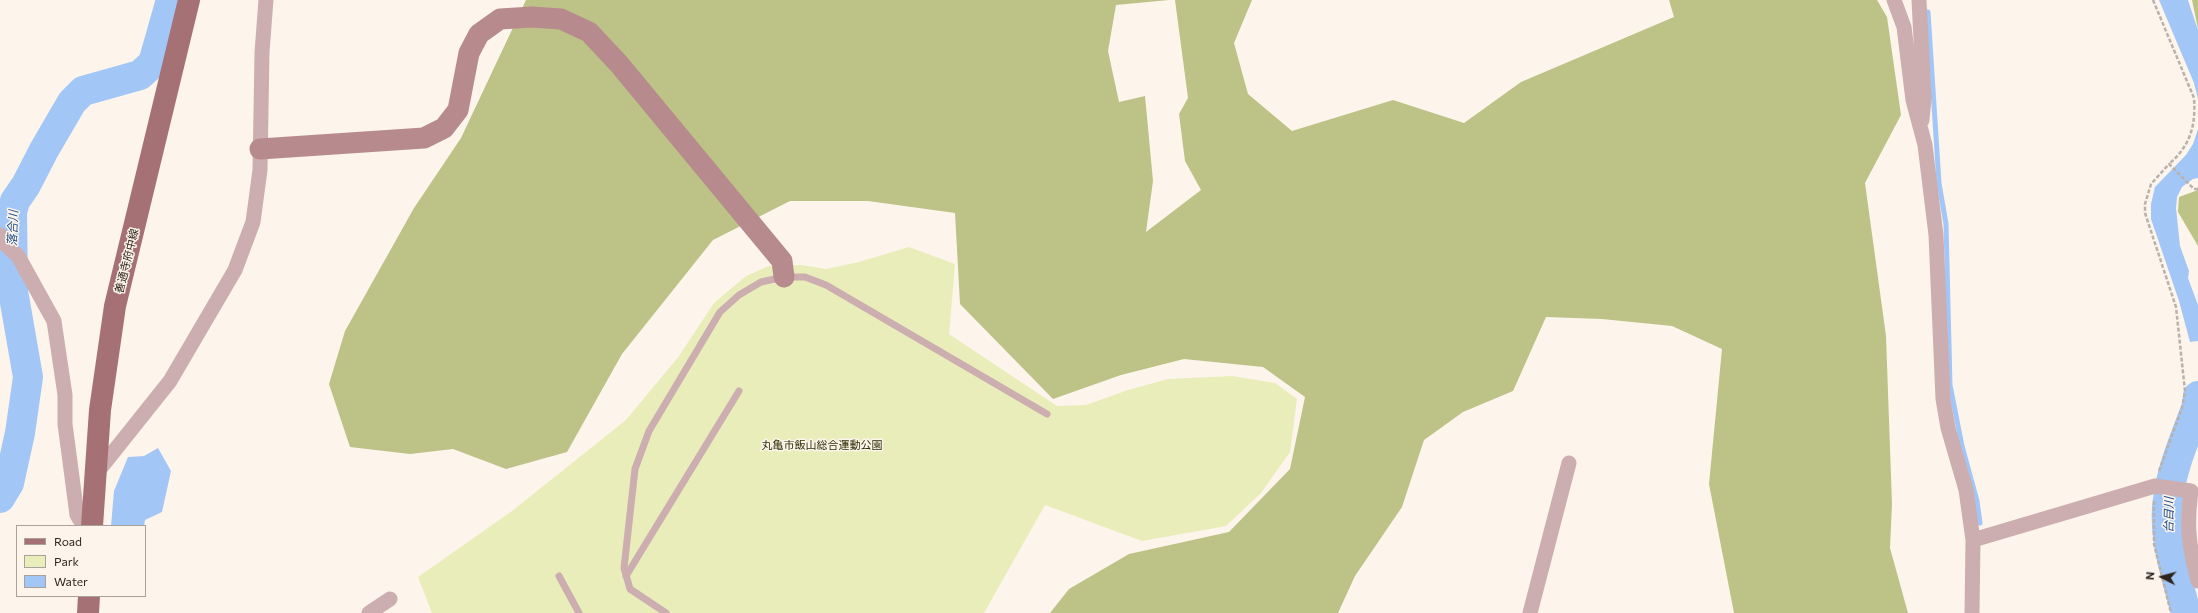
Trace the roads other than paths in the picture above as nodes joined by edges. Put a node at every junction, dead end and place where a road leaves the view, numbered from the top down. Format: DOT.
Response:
graph roads {
  1 [pos="189,0"];
  2 [pos="266,0"];
  3 [pos="1894,0"];
  4 [pos="1919,0"];
  5 [pos="1921,129"];
  6 [pos="260,149"];
  7 [pos="3,240"];
  8 [pos="784,277"];
  9 [pos="739,391"];
  10 [pos="1047,414"];
  11 [pos="1569,463"];
  12 [pos="90,468"];
  13 [pos="88,525"];
  14 [pos="90,525"];
  15 [pos="1974,540"];
  16 [pos="559,576"];
  17 [pos="626,576"];
  18 [pos="2198,581"];
  19 [pos="89,597"];
  20 [pos="390,598"];
  21 [pos="88,613"];
  22 [pos="369,613"];
  23 [pos="579,613"];
  24 [pos="666,613"];
  25 [pos="1530,613"];
  26 [pos="1972,613"];
  1 -- 12 [label="main road, 善通寺府中線"];
  2 -- 6 [label="street"];
  3 -- 5 [label="street"];
  4 -- 5 [label="street"];
  5 -- 15 [label="street"];
  6 -- 8 [label="street"];
  6 -- 12 [label="street"];
  7 -- 13 [label="street"];
  8 -- 10 [label="lane"];
  8 -- 17 [label="lane"];
  9 -- 17 [label="lane"];
  11 -- 25 [label="street"];
  12 -- 14 [label="main road, 善通寺府中線"];
  15 -- 18 [label="street"];
  15 -- 26 [label="street"];
  16 -- 23 [label="lane"];
  17 -- 24 [label="lane"];
  19 -- 21 [label="main road"];
  20 -- 22 [label="street"];
}
